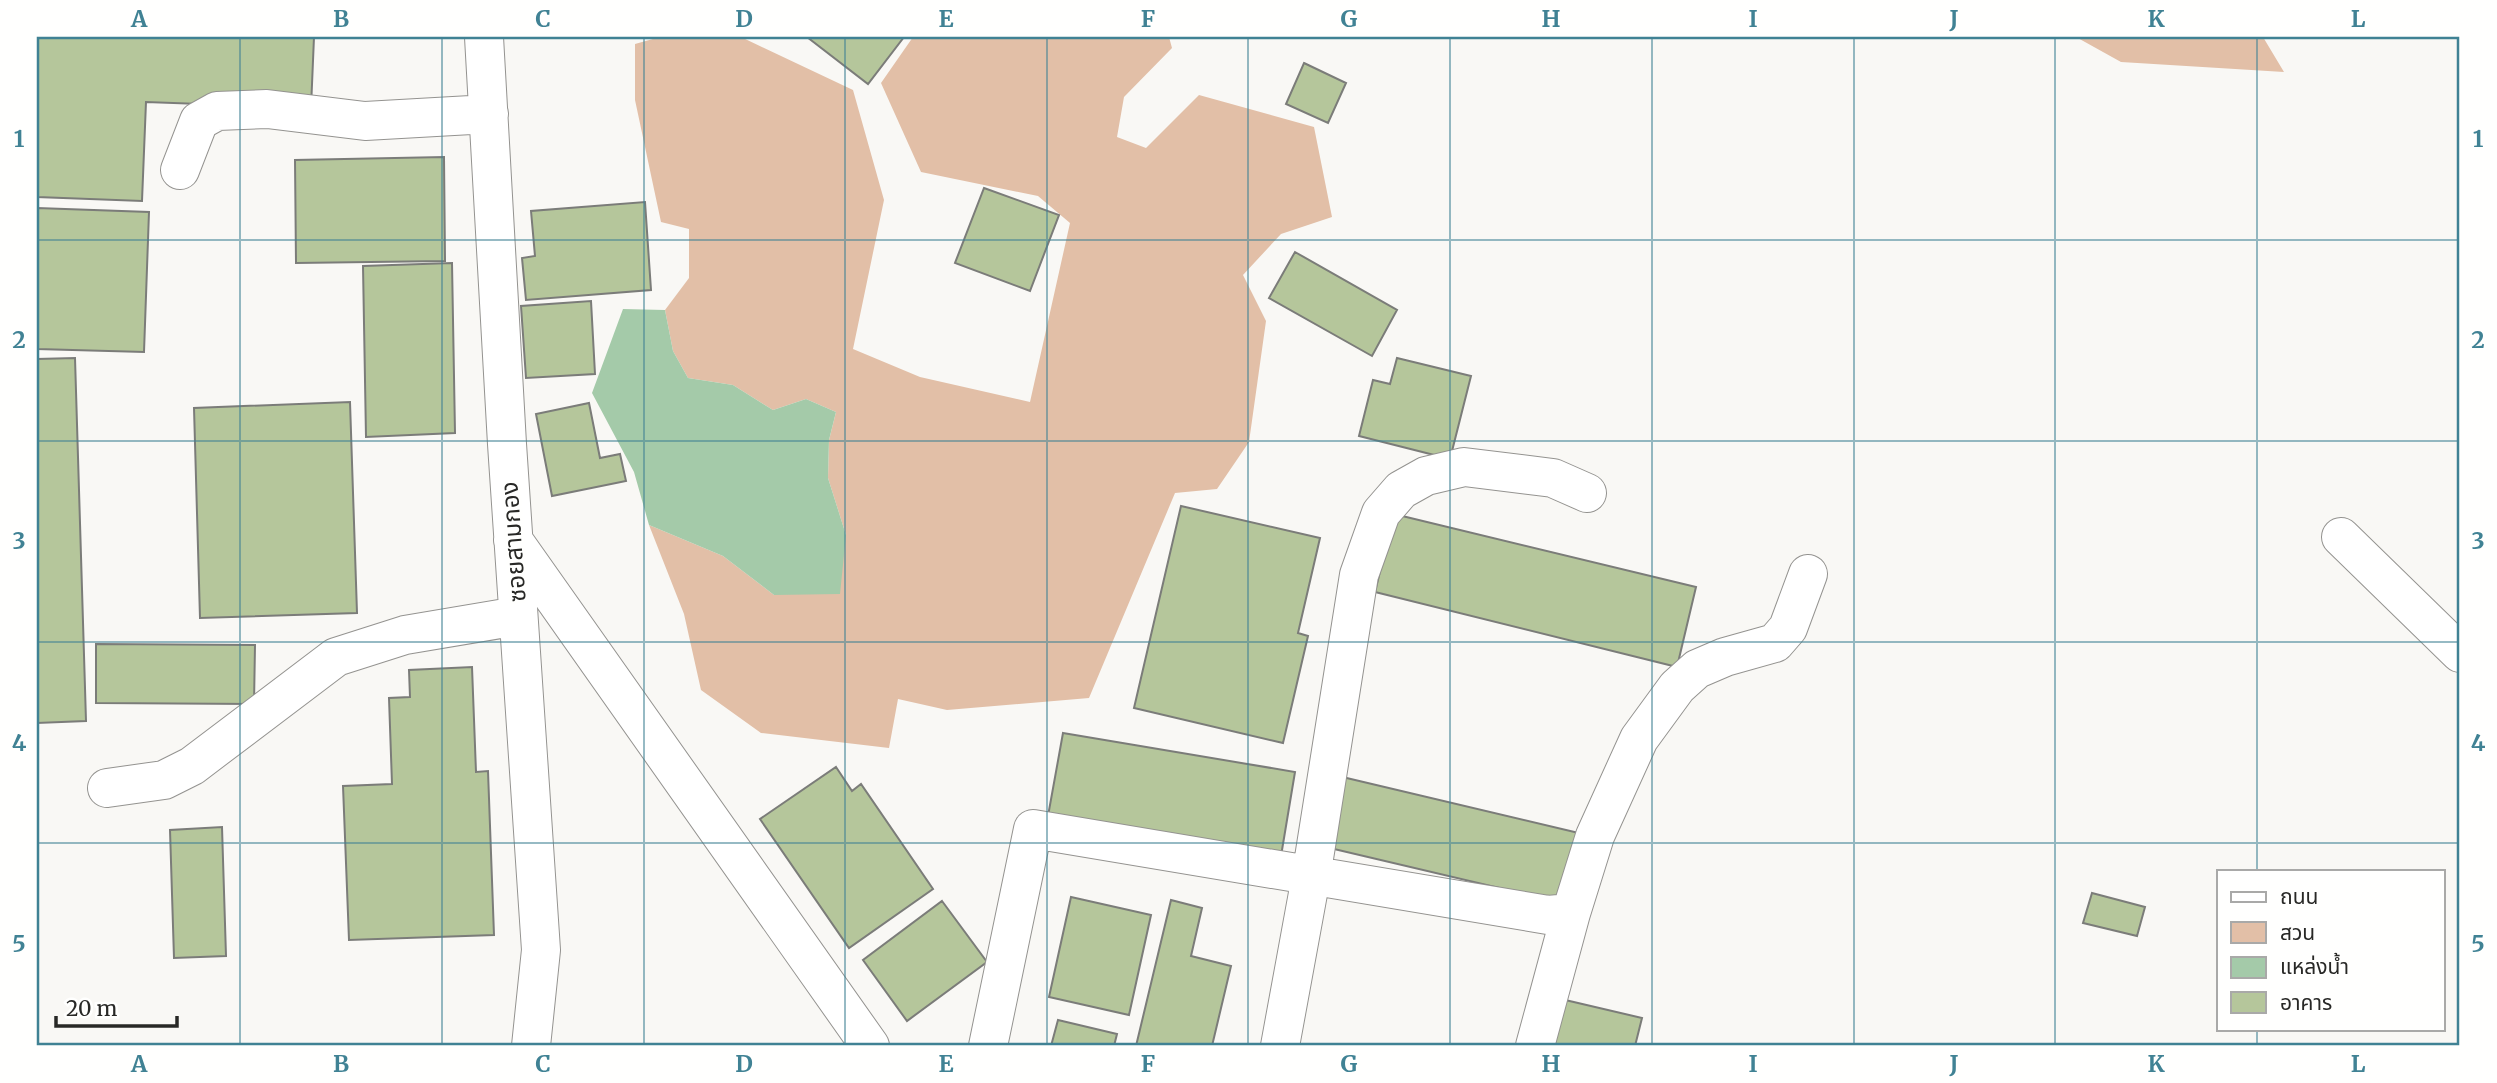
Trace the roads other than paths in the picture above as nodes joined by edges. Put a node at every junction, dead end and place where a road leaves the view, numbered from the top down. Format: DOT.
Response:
graph roads {
  1 [pos="484,37"];
  2 [pos="489,114"];
  3 [pos="180,170"];
  4 [pos="1587,492"];
  5 [pos="2341,537"];
  6 [pos="513,540"];
  7 [pos="1808,574"];
  8 [pos="518,616"];
  9 [pos="2460,653"];
  10 [pos="107,788"];
  11 [pos="1311,877"];
  12 [pos="1571,913"];
  13 [pos="531,1046"];
  14 [pos="870,1046"];
  15 [pos="988,1046"];
  16 [pos="1280,1046"];
  17 [pos="1535,1046"];
  1 -- 2 [label="street, ซอยสามกอง"];
  2 -- 3 [label="street"];
  2 -- 6 [label="street, ซอยสามกอง"];
  4 -- 11 [label="street"];
  5 -- 9 [label="street"];
  6 -- 8 [label="street, ซอยสามกอง"];
  6 -- 14 [label="street"];
  7 -- 12 [label="street"];
  8 -- 10 [label="street"];
  8 -- 13 [label="street, ซอยสามกอง"];
  11 -- 12 [label="street"];
  11 -- 15 [label="street"];
  11 -- 16 [label="street"];
  12 -- 17 [label="street"];
}
